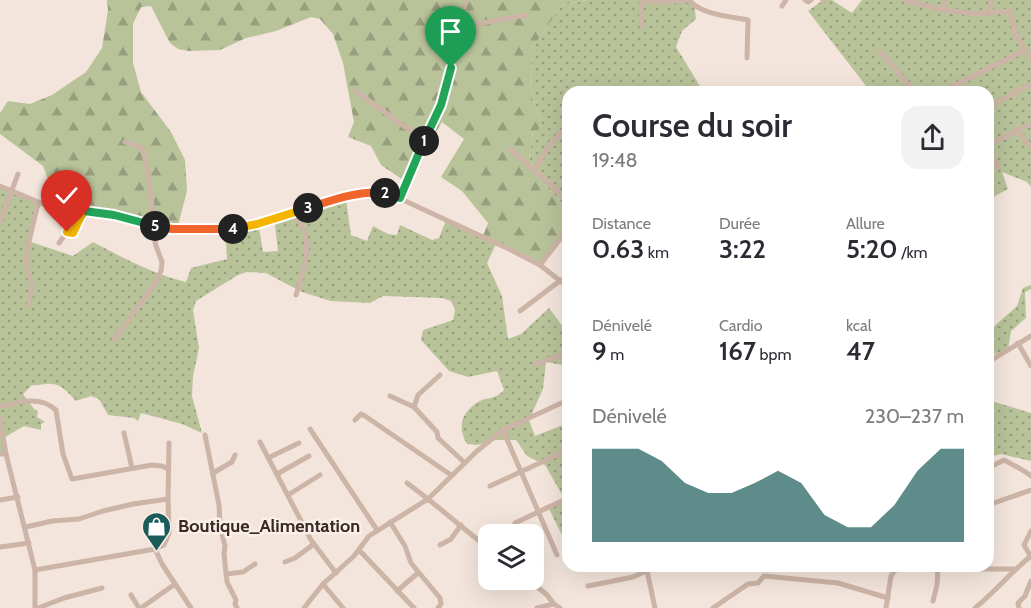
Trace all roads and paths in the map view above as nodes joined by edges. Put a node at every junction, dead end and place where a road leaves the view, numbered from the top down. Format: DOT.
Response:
graph roads {
  1 [pos="466,0"];
  2 [pos="641,0"];
  3 [pos="689,0"];
  4 [pos="786,0"];
  5 [pos="805,0"];
  6 [pos="811,0"];
  7 [pos="905,0"];
  8 [pos="945,0"];
  9 [pos="990,0"];
  10 [pos="782,6"];
  11 [pos="944,10"];
  12 [pos="991,13"];
  13 [pos="526,15"];
  14 [pos="642,26"];
  15 [pos="460,27"];
  16 [pos="1025,50"];
  17 [pos="880,52"];
  18 [pos="747,58"];
  19 [pos="1031,59"];
  20 [pos="1031,84"];
  21 [pos="910,86"];
  22 [pos="953,86"];
  23 [pos="356,91"];
  24 [pos="994,104"];
  25 [pos="1031,124"];
  26 [pos="1016,130"];
  27 [pos="562,132"];
  28 [pos="425,137"];
  29 [pos="125,142"];
  30 [pos="994,142"];
  31 [pos="1031,147"];
  32 [pos="510,149"];
  33 [pos="994,160"];
  34 [pos="999,167"];
  35 [pos="534,170"];
  36 [pos="18,174"];
  37 [pos="0,186"];
  38 [pos="11,189"];
  39 [pos="562,195"];
  40 [pos="400,198"];
  41 [pos="38,203"];
  42 [pos="84,211"];
  43 [pos="290,213"];
  44 [pos="0,221"];
  45 [pos="158,226"];
  46 [pos="562,237"];
  47 [pos="59,243"];
  48 [pos="540,265"];
  49 [pos="561,280"];
  50 [pos="296,295"];
  51 [pos="29,305"];
  52 [pos="520,311"];
  53 [pos="1031,336"];
  54 [pos="114,340"];
  55 [pos="1018,343"];
  56 [pos="562,355"];
  57 [pos="994,358"];
  58 [pos="535,364"];
  59 [pos="1031,366"];
  60 [pos="440,375"];
  61 [pos="390,396"];
  62 [pos="562,403"];
  63 [pos="0,407"];
  64 [pos="414,407"];
  65 [pos="0,419"];
  66 [pos="355,420"];
  67 [pos="310,429"];
  68 [pos="503,430"];
  69 [pos="124,434"];
  70 [pos="205,435"];
  71 [pos="260,442"];
  72 [pos="169,443"];
  73 [pos="299,443"];
  74 [pos="562,453"];
  75 [pos="3,454"];
  76 [pos="235,455"];
  77 [pos="309,456"];
  78 [pos="268,458"];
  79 [pos="465,463"];
  80 [pos="994,465"];
  81 [pos="132,468"];
  82 [pos="168,468"];
  83 [pos="520,471"];
  84 [pos="213,473"];
  85 [pos="277,474"];
  86 [pos="320,475"];
  87 [pos="451,475"];
  88 [pos="1031,476"];
  89 [pos="407,483"];
  90 [pos="490,486"];
  91 [pos="1031,490"];
  92 [pos="288,495"];
  93 [pos="18,497"];
  94 [pos="168,499"];
  95 [pos="428,499"];
  96 [pos="0,500"];
  97 [pos="562,501"];
  98 [pos="994,503"];
  99 [pos="537,513"];
  100 [pos="390,522"];
  101 [pos="515,523"];
  102 [pos="461,525"];
  103 [pos="26,527"];
  104 [pos="377,530"];
  105 [pos="1031,531"];
  106 [pos="478,540"];
  107 [pos="29,543"];
  108 [pos="314,544"];
  109 [pos="441,546"];
  110 [pos="0,547"];
  111 [pos="155,549"];
  112 [pos="358,550"];
  113 [pos="557,555"];
  114 [pos="1031,556"];
  115 [pos="285,562"];
  116 [pos="255,564"];
  117 [pos="994,569"];
  118 [pos="1015,569"];
  119 [pos="35,570"];
  120 [pos="640,572"];
  121 [pos="647,572"];
  122 [pos="894,572"];
  123 [pos="938,572"];
  124 [pos="336,573"];
  125 [pos="418,573"];
  126 [pos="226,574"];
  127 [pos="1031,581"];
  128 [pos="175,584"];
  129 [pos="323,584"];
  130 [pos="588,586"];
  131 [pos="102,588"];
  132 [pos="541,590"];
  133 [pos="397,591"];
  134 [pos="131,595"];
  135 [pos="888,598"];
  136 [pos="933,601"];
  137 [pos="554,604"];
  138 [pos="234,607"];
  139 [pos="715,607"];
  140 [pos="37,608"];
  141 [pos="140,608"];
  142 [pos="191,608"];
  143 [pos="304,608"];
  144 [pos="343,608"];
  145 [pos="414,608"];
  146 [pos="438,608"];
  147 [pos="537,608"];
  148 [pos="560,608"];
  149 [pos="655,608"];
  150 [pos="886,608"];
  151 [pos="975,608"];
  152 [pos="1018,608"];
  1 -- 15 [label="street"];
  2 -- 3 [label="street"];
  2 -- 14 [label="street"];
  3 -- 18 [label="street"];
  4 -- 10 [label="street"];
  5 -- 6 [label="street"];
  7 -- 11 [label="street"];
  8 -- 11 [label="street"];
  9 -- 12 [label="street"];
  11 -- 12 [label="street"];
  12 -- 16 [label="street"];
  13 -- 15 [label="street"];
  15 -- 28 [label="street"];
  16 -- 19 [label="street"];
  16 -- 22 [label="street"];
  17 -- 21 [label="street"];
  20 -- 24 [label="street"];
  23 -- 28 [label="street"];
  25 -- 26 [label="street"];
  26 -- 30 [label="street"];
  26 -- 31 [label="street"];
  27 -- 35 [label="street"];
  28 -- 40 [label="street"];
  29 -- 45 [label="street"];
  32 -- 35 [label="street"];
  33 -- 34 [label="street"];
  35 -- 39 [label="street"];
  36 -- 38 [label="street"];
  37 -- 38 [label="street"];
  38 -- 41 [label="street"];
  38 -- 44 [label="street"];
  40 -- 43 [label="street"];
  40 -- 48 [label="street"];
  41 -- 42 [label="street"];
  41 -- 51 [label="street"];
  42 -- 45 [label="street"];
  42 -- 47 [label="street"];
  43 -- 45 [label="street"];
  43 -- 50 [label="street"];
  45 -- 54 [label="street"];
  46 -- 48 [label="street"];
  48 -- 49 [label="street"];
  49 -- 52 [label="street"];
  53 -- 55 [label="street"];
  55 -- 57 [label="street"];
  55 -- 59 [label="street"];
  56 -- 58 [label="street"];
  60 -- 64 [label="street"];
  61 -- 64 [label="street"];
  62 -- 68 [label="street"];
  63 -- 81 [label="street"];
  64 -- 79 [label="street"];
  65 -- 75 [label="street"];
  66 -- 87 [label="street"];
  67 -- 104 [label="street"];
  68 -- 79 [label="street"];
  68 -- 83 [label="street"];
  69 -- 81 [label="street"];
  70 -- 84 [label="street"];
  71 -- 78 [label="street"];
  72 -- 82 [label="street"];
  73 -- 78 [label="street"];
  74 -- 83 [label="street"];
  75 -- 93 [label="street"];
  76 -- 84 [label="street"];
  77 -- 85 [label="street"];
  78 -- 85 [label="street"];
  79 -- 87 [label="street"];
  80 -- 88 [label="street"];
  81 -- 82 [label="street"];
  82 -- 94 [label="street"];
  83 -- 90 [label="street"];
  83 -- 99 [label="street"];
  84 -- 126 [label="street"];
  85 -- 92 [label="street"];
  86 -- 92 [label="street"];
  87 -- 95 [label="street"];
  89 -- 95 [label="street"];
  91 -- 98 [label="street"];
  92 -- 108 [label="street"];
  93 -- 96 [label="street"];
  93 -- 103 [label="street"];
  94 -- 103 [label="street"];
  94 -- 111 [label="street"];
  95 -- 100 [label="street"];
  95 -- 102 [label="street"];
  97 -- 99 [label="street"];
  99 -- 101 [label="street"];
  99 -- 113 [label="street"];
  100 -- 104 [label="street"];
  100 -- 125 [label="street"];
  102 -- 106 [label="street"];
  102 -- 109 [label="street"];
  103 -- 107 [label="street"];
  104 -- 112 [label="street"];
  105 -- 114 [label="street"];
  107 -- 110 [label="street"];
  107 -- 119 [label="street"];
  108 -- 115 [label="street"];
  108 -- 124 [label="street"];
  111 -- 119 [label="street"];
  111 -- 128 [label="street"];
  112 -- 124 [label="street"];
  112 -- 133 [label="street"];
  114 -- 118 [label="street"];
  116 -- 126 [label="street"];
  117 -- 118 [label="street"];
  118 -- 151 [label="street"];
  119 -- 140 [label="street"];
  120 -- 130 [label="street"];
  121 -- 149 [label="street"];
  122 -- 135 [label="street"];
  123 -- 136 [label="street"];
  124 -- 129 [label="street"];
  125 -- 133 [label="street"];
  125 -- 146 [label="street"];
  126 -- 138 [label="street"];
  127 -- 152 [label="street"];
  128 -- 141 [label="street"];
  128 -- 142 [label="street"];
  129 -- 143 [label="street"];
  129 -- 144 [label="street"];
  131 -- 140 [label="street"];
  132 -- 137 [label="street"];
  133 -- 145 [label="street"];
  134 -- 141 [label="street"];
  135 -- 139 [label="street"];
  135 -- 150 [label="street"];
  137 -- 147 [label="street"];
  137 -- 148 [label="street"];
}
